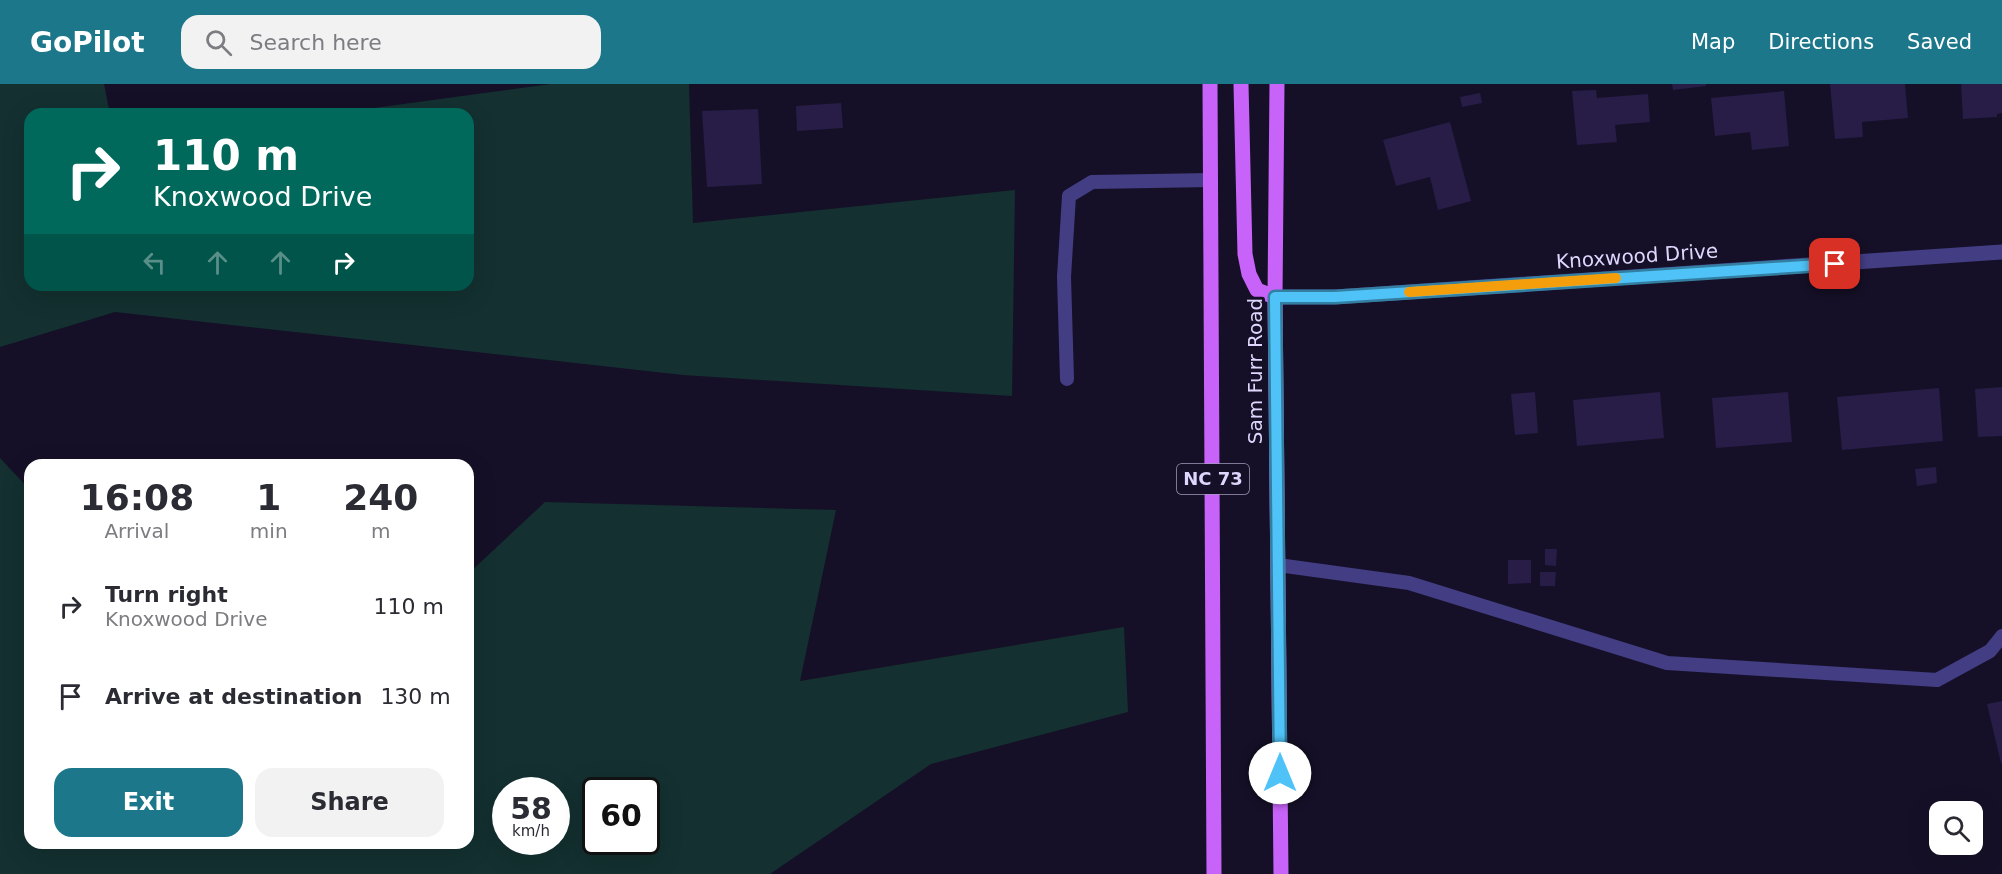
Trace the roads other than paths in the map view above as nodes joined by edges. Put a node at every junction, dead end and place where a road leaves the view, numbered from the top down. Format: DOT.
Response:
graph roads {
  1 [pos="1210,84"];
  2 [pos="1241,84"];
  3 [pos="1277,84"];
  4 [pos="1211,180"];
  5 [pos="2002,252"];
  6 [pos="1275,297"];
  7 [pos="1067,379"];
  8 [pos="1278,566"];
  9 [pos="2002,636"];
  10 [pos="1214,874"];
  11 [pos="1281,874"];
  1 -- 4 [label="main road, NC 73"];
  2 -- 6 [label="main road"];
  3 -- 6 [label="main road, Sam Furr Road / NC 73"];
  4 -- 7 [label="lane"];
  4 -- 10 [label="main road, NC 73"];
  5 -- 6 [label="street, Knoxwood Drive"];
  6 -- 8 [label="main road, Sam Furr Road / NC 73"];
  8 -- 9 [label="lane"];
  8 -- 11 [label="main road, Sam Furr Road / NC 73"];
}
